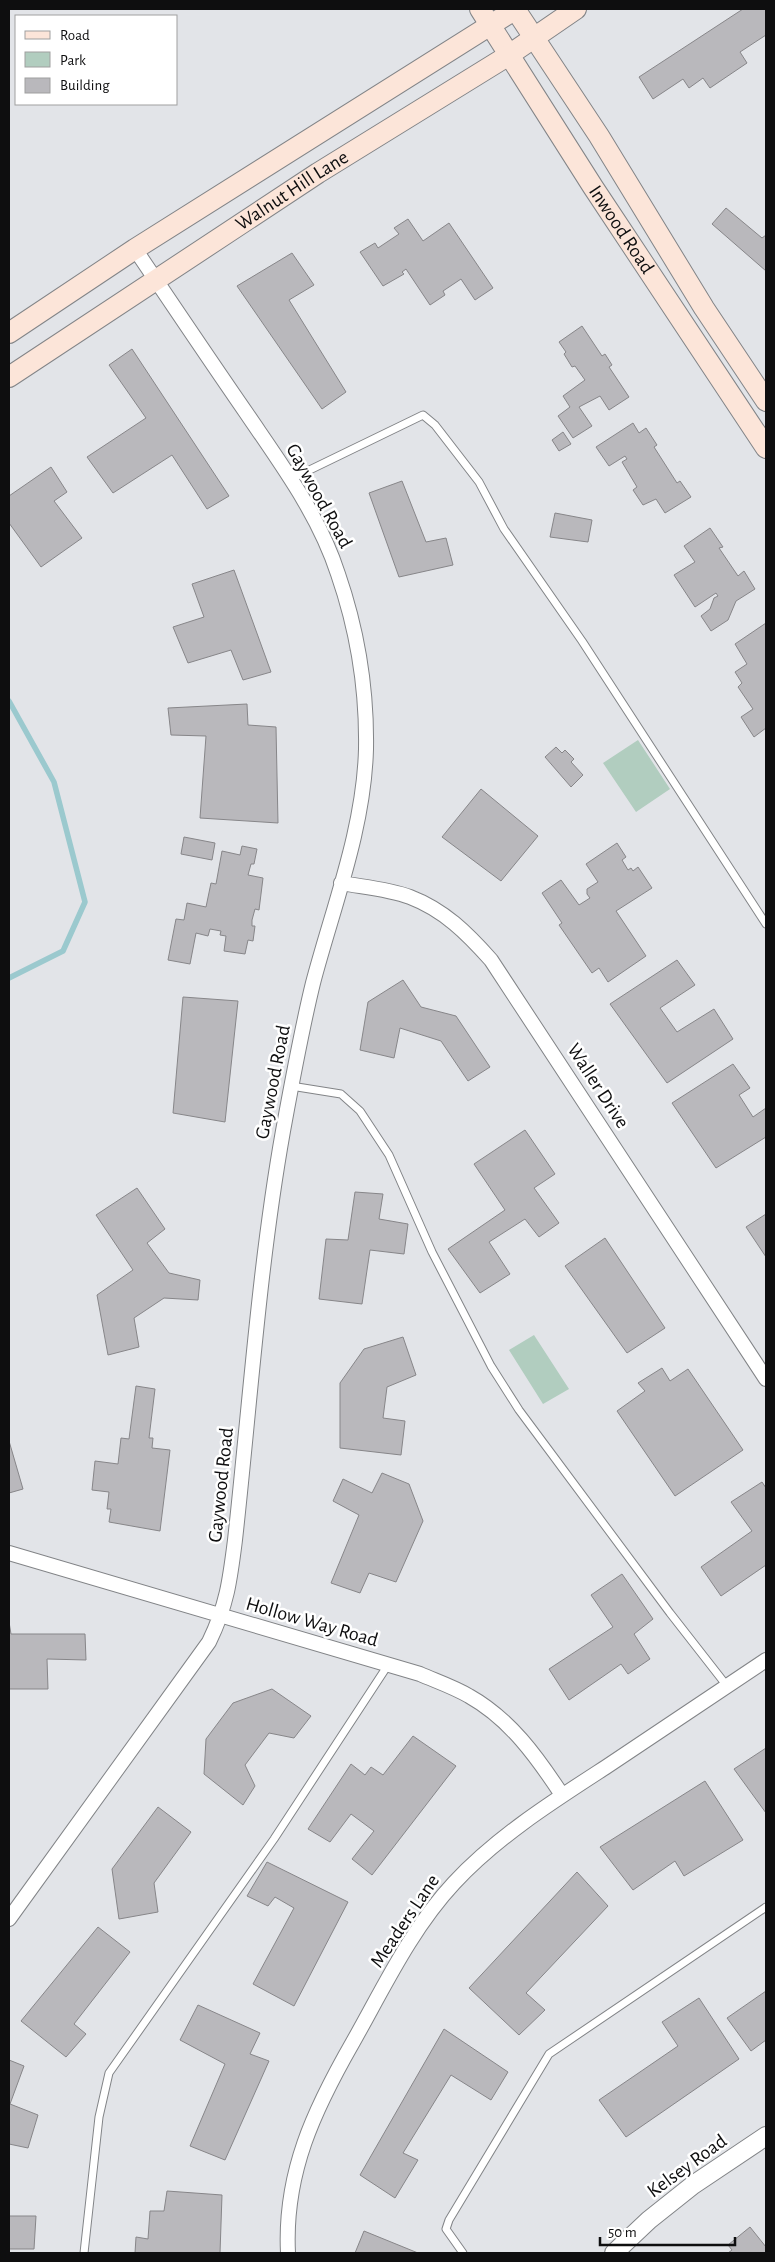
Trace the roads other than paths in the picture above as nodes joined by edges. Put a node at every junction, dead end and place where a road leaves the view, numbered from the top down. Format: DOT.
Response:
graph roads {
  1 [pos="480,9"];
  2 [pos="515,9"];
  3 [pos="576,9"];
  4 [pos="490,26"];
  5 [pos="534,37"];
  6 [pos="509,54"];
  7 [pos="618,170"];
  8 [pos="593,187"];
  9 [pos="135,249"];
  10 [pos="155,279"];
  11 [pos="9,333"];
  12 [pos="9,377"];
  13 [pos="766,401"];
  14 [pos="766,448"];
  15 [pos="291,479"];
  16 [pos="341,883"];
  17 [pos="766,924"];
  18 [pos="291,1086"];
  19 [pos="766,1379"];
  20 [pos="9,1553"];
  21 [pos="222,1617"];
  22 [pos="766,1660"];
  23 [pos="388,1665"];
  24 [pos="727,1686"];
  25 [pos="562,1795"];
  26 [pos="766,1907"];
  27 [pos="9,1920"];
  28 [pos="766,2136"];
  29 [pos="84,2253"];
  30 [pos="288,2253"];
  31 [pos="463,2253"];
  32 [pos="614,2253"];
  1 -- 4 [label="main road, Inwood Road"];
  2 -- 4 [label="main road, Walnut Hill Lane"];
  2 -- 5 [label="main road, Inwood Road"];
  3 -- 5 [label="main road, Walnut Hill Lane"];
  4 -- 6 [label="main road, Inwood Road"];
  4 -- 9 [label="main road, Walnut Hill Lane"];
  5 -- 6 [label="main road, Walnut Hill Lane"];
  5 -- 7 [label="main road, Inwood Road"];
  6 -- 8 [label="main road, Inwood Road"];
  6 -- 10 [label="main road, Walnut Hill Lane"];
  7 -- 8 [label="main road"];
  7 -- 13 [label="main road, Inwood Road"];
  8 -- 14 [label="main road, Inwood Road"];
  9 -- 10 [label="street, Gaywood Road"];
  9 -- 11 [label="main road, Walnut Hill Lane"];
  10 -- 12 [label="main road, Walnut Hill Lane"];
  10 -- 15 [label="street, Gaywood Road"];
  15 -- 16 [label="street, Gaywood Road"];
  15 -- 17 [label="lane"];
  16 -- 18 [label="street, Gaywood Road"];
  16 -- 19 [label="street, Waller Drive"];
  18 -- 21 [label="street, Gaywood Road"];
  18 -- 24 [label="lane"];
  20 -- 21 [label="street, Hollow Way Road"];
  21 -- 23 [label="street, Hollow Way Road"];
  21 -- 27 [label="street, Gaywood Road"];
  22 -- 24 [label="street, Meaders Lane"];
  23 -- 25 [label="street, Hollow Way Road"];
  23 -- 29 [label="lane"];
  24 -- 25 [label="street, Meaders Lane"];
  25 -- 30 [label="street, Meaders Lane"];
  26 -- 31 [label="lane"];
  28 -- 32 [label="street, Kelsey Road"];
}
